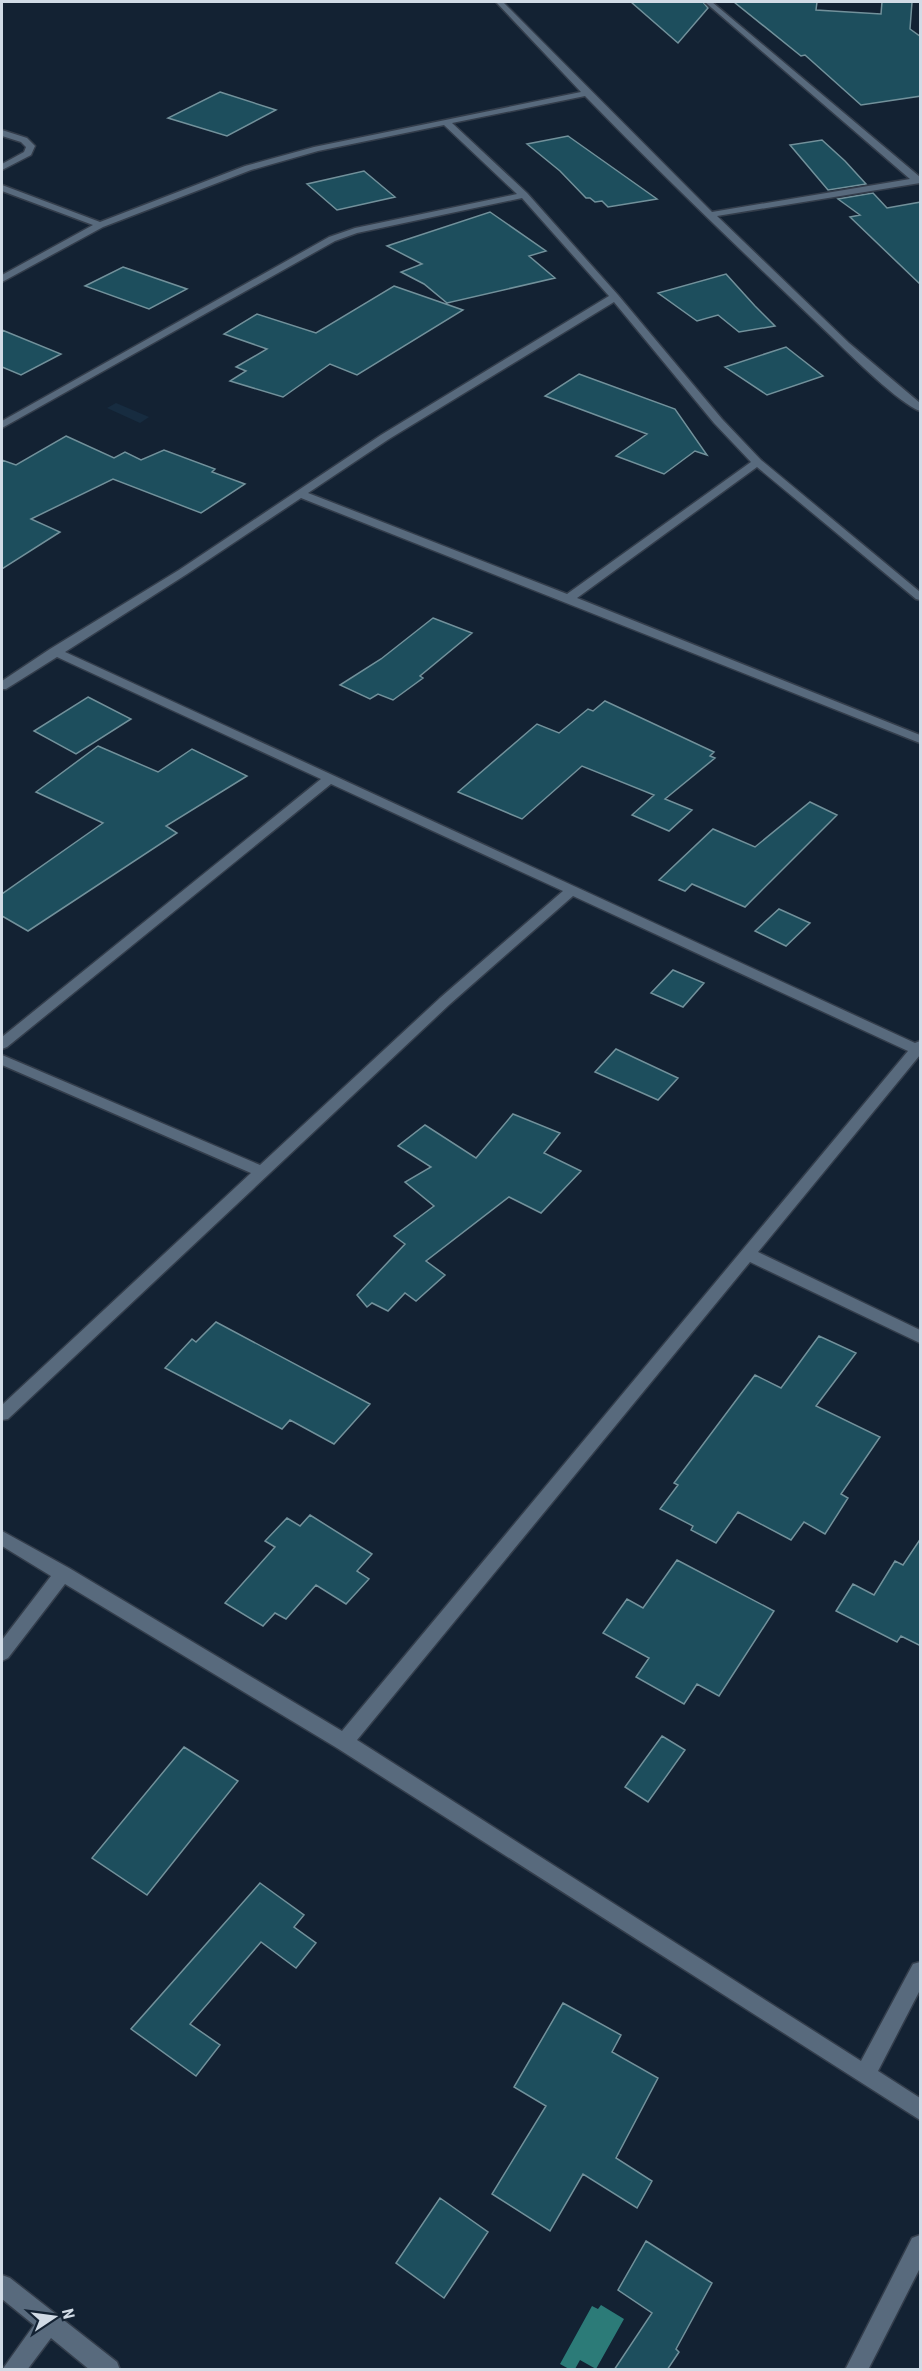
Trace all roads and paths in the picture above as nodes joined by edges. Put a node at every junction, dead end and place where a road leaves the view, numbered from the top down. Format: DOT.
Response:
graph roads {
  1 [pos="499,2"];
  2 [pos="708,2"];
  3 [pos="586,93"];
  4 [pos="444,121"];
  5 [pos="2,133"];
  6 [pos="2,167"];
  7 [pos="918,180"];
  8 [pos="2,188"];
  9 [pos="524,195"];
  10 [pos="709,215"];
  11 [pos="100,225"];
  12 [pos="2,279"];
  13 [pos="615,297"];
  14 [pos="921,408"];
  15 [pos="2,425"];
  16 [pos="757,462"];
  17 [pos="302,495"];
  18 [pos="921,597"];
  19 [pos="568,599"];
  20 [pos="54,651"];
  21 [pos="2,686"];
  22 [pos="921,739"];
  23 [pos="330,778"];
  24 [pos="573,889"];
  25 [pos="2,1044"];
  26 [pos="919,1048"];
  27 [pos="2,1060"];
  28 [pos="261,1171"];
  29 [pos="748,1254"];
  30 [pos="921,1336"];
  31 [pos="2,1414"];
  32 [pos="2,1538"];
  33 [pos="63,1573"];
  34 [pos="2,1653"];
  35 [pos="344,1742"];
  36 [pos="921,1971"];
  37 [pos="865,2074"];
  38 [pos="921,2110"];
  39 [pos="921,2246"];
  40 [pos="2,2286"];
  41 [pos="48,2324"];
  42 [pos="13,2370"];
  43 [pos="109,2370"];
  44 [pos="856,2370"];
  1 -- 3 [label="street"];
  2 -- 7 [label="street"];
  3 -- 4 [label="street"];
  3 -- 10 [label="street"];
  4 -- 9 [label="street"];
  4 -- 11 [label="street"];
  5 -- 6 [label="street"];
  7 -- 10 [label="street"];
  8 -- 11 [label="street"];
  9 -- 13 [label="street"];
  9 -- 15 [label="street"];
  10 -- 14 [label="street"];
  11 -- 12 [label="street"];
  13 -- 16 [label="street"];
  13 -- 17 [label="street"];
  16 -- 18 [label="street"];
  16 -- 19 [label="street"];
  17 -- 19 [label="street"];
  17 -- 20 [label="street"];
  19 -- 22 [label="street"];
  20 -- 21 [label="street"];
  20 -- 23 [label="street"];
  23 -- 24 [label="street"];
  23 -- 25 [label="street"];
  24 -- 26 [label="street"];
  24 -- 28 [label="street"];
  26 -- 29 [label="street"];
  27 -- 28 [label="street"];
  28 -- 31 [label="street"];
  29 -- 30 [label="street"];
  29 -- 35 [label="street"];
  32 -- 33 [label="street"];
  33 -- 34 [label="street"];
  33 -- 35 [label="street"];
  35 -- 37 [label="street"];
  36 -- 37 [label="street"];
  37 -- 38 [label="street"];
  39 -- 44 [label="street"];
  40 -- 41 [label="street"];
  41 -- 42 [label="street"];
  41 -- 43 [label="street"];
}
